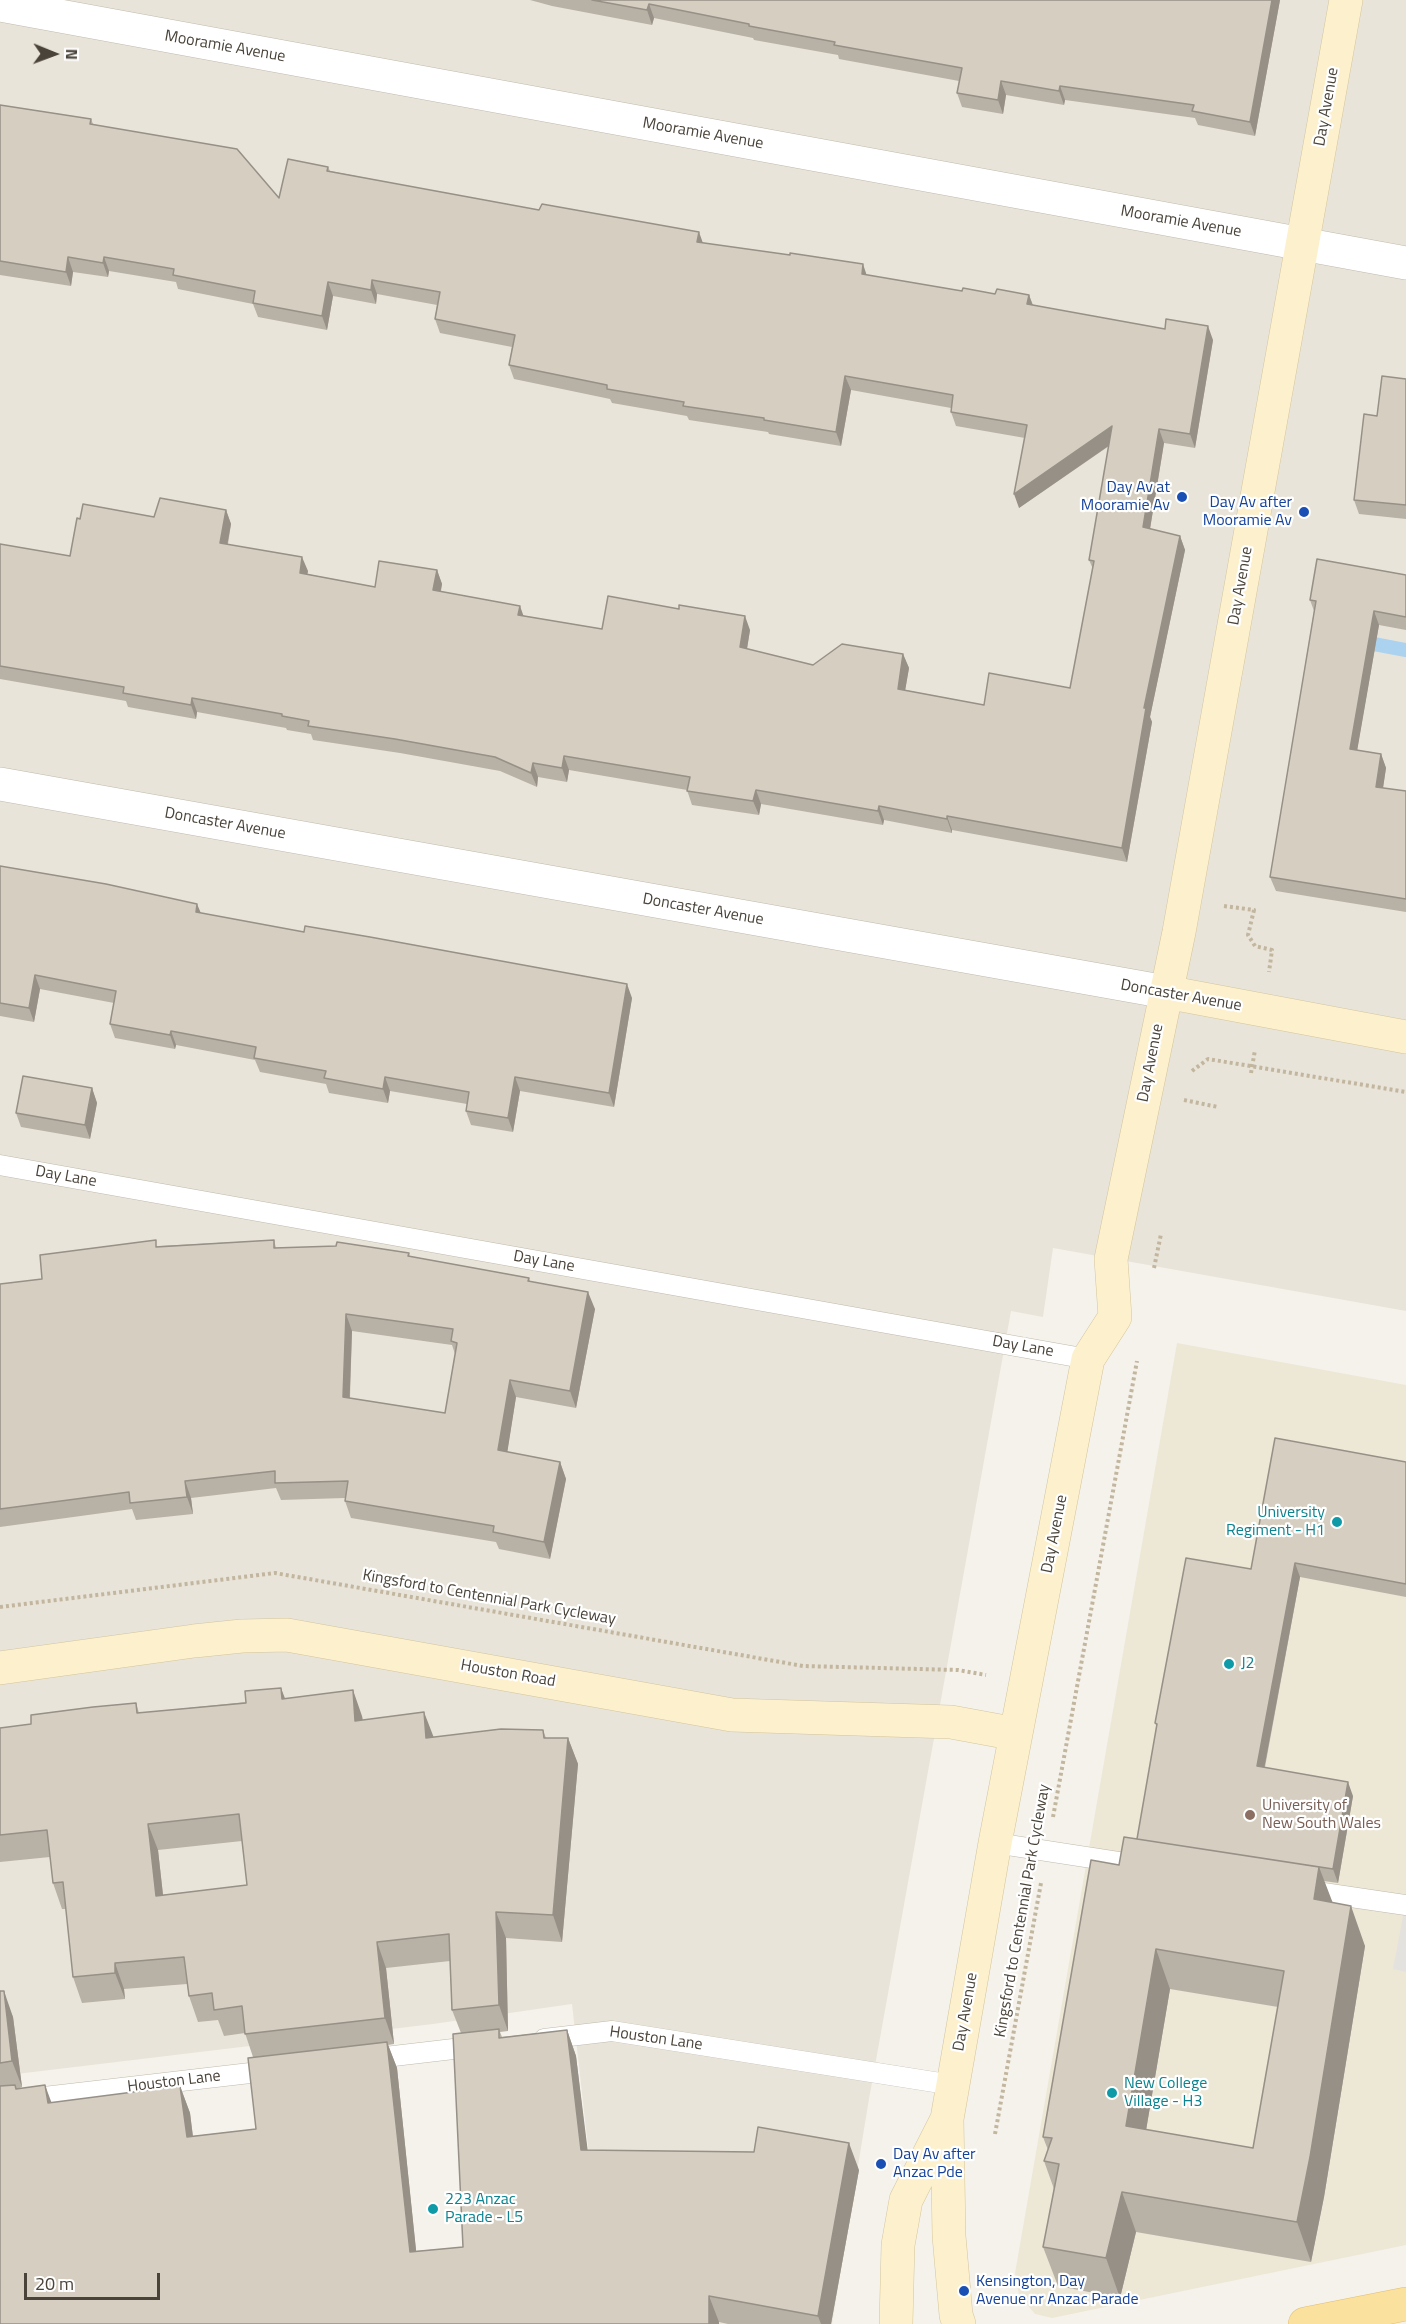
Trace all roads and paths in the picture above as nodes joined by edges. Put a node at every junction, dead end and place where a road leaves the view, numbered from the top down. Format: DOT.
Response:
graph roads {
  1 [pos="1346,0"];
  2 [pos="0,5"];
  3 [pos="1302,244"];
  4 [pos="1406,263"];
  5 [pos="0,784"];
  6 [pos="1254,910"];
  7 [pos="1270,962"];
  8 [pos="1166,992"];
  9 [pos="1406,1037"];
  10 [pos="1251,1073"];
  11 [pos="1406,1092"];
  12 [pos="1186,1101"];
  13 [pos="1218,1107"];
  14 [pos="0,1165"];
  15 [pos="1088,1359"];
  16 [pos="0,1607"];
  17 [pos="0,1668"];
  18 [pos="973,1672"];
  19 [pos="1075,1692"];
  20 [pos="1016,1734"];
  21 [pos="995,1843"];
  22 [pos="1047,1852"];
  23 [pos="1161,1869"];
  24 [pos="1289,1888"];
  25 [pos="1406,1905"];
  26 [pos="530,2040"];
  27 [pos="494,2044"];
  28 [pos="353,2061"];
  29 [pos="294,2068"];
  30 [pos="953,2085"];
  31 [pos="0,2102"];
  32 [pos="947,2119"];
  33 [pos="995,2134"];
  34 [pos="1406,2304"];
  35 [pos="896,2324"];
  36 [pos="959,2324"];
  37 [pos="1305,2324"];
  1 -- 3 [label="street, Day Avenue"];
  2 -- 3 [label="street, Mooramie Avenue"];
  3 -- 4 [label="street, Mooramie Avenue"];
  3 -- 8 [label="street, Day Avenue"];
  5 -- 8 [label="street, Doncaster Avenue"];
  6 -- 7 [label="path"];
  8 -- 9 [label="street, Doncaster Avenue"];
  8 -- 15 [label="street, Day Avenue"];
  10 -- 11 [label="path"];
  12 -- 13 [label="path"];
  14 -- 15 [label="lane, Day Lane"];
  15 -- 20 [label="street, Day Avenue"];
  16 -- 18 [label="path, Kingsford to Centennial Park Cycleway"];
  17 -- 20 [label="street, Houston Road"];
  19 -- 22 [label="path, Kingsford to Centennial Park Cycleway"];
  20 -- 21 [label="street, Day Avenue"];
  21 -- 22 [label="lane"];
  21 -- 30 [label="street, Day Avenue"];
  22 -- 23 [label="lane"];
  22 -- 33 [label="path, Kingsford to Centennial Park Cycleway"];
  24 -- 25 [label="lane"];
  26 -- 30 [label="lane, Houston Lane"];
  27 -- 28 [label="lane"];
  29 -- 31 [label="lane, Houston Lane"];
  30 -- 32 [label="street, Day Avenue"];
  32 -- 35 [label="street, Day Avenue"];
  32 -- 36 [label="street, Day Avenue"];
  34 -- 37 [label="main road"];
}
